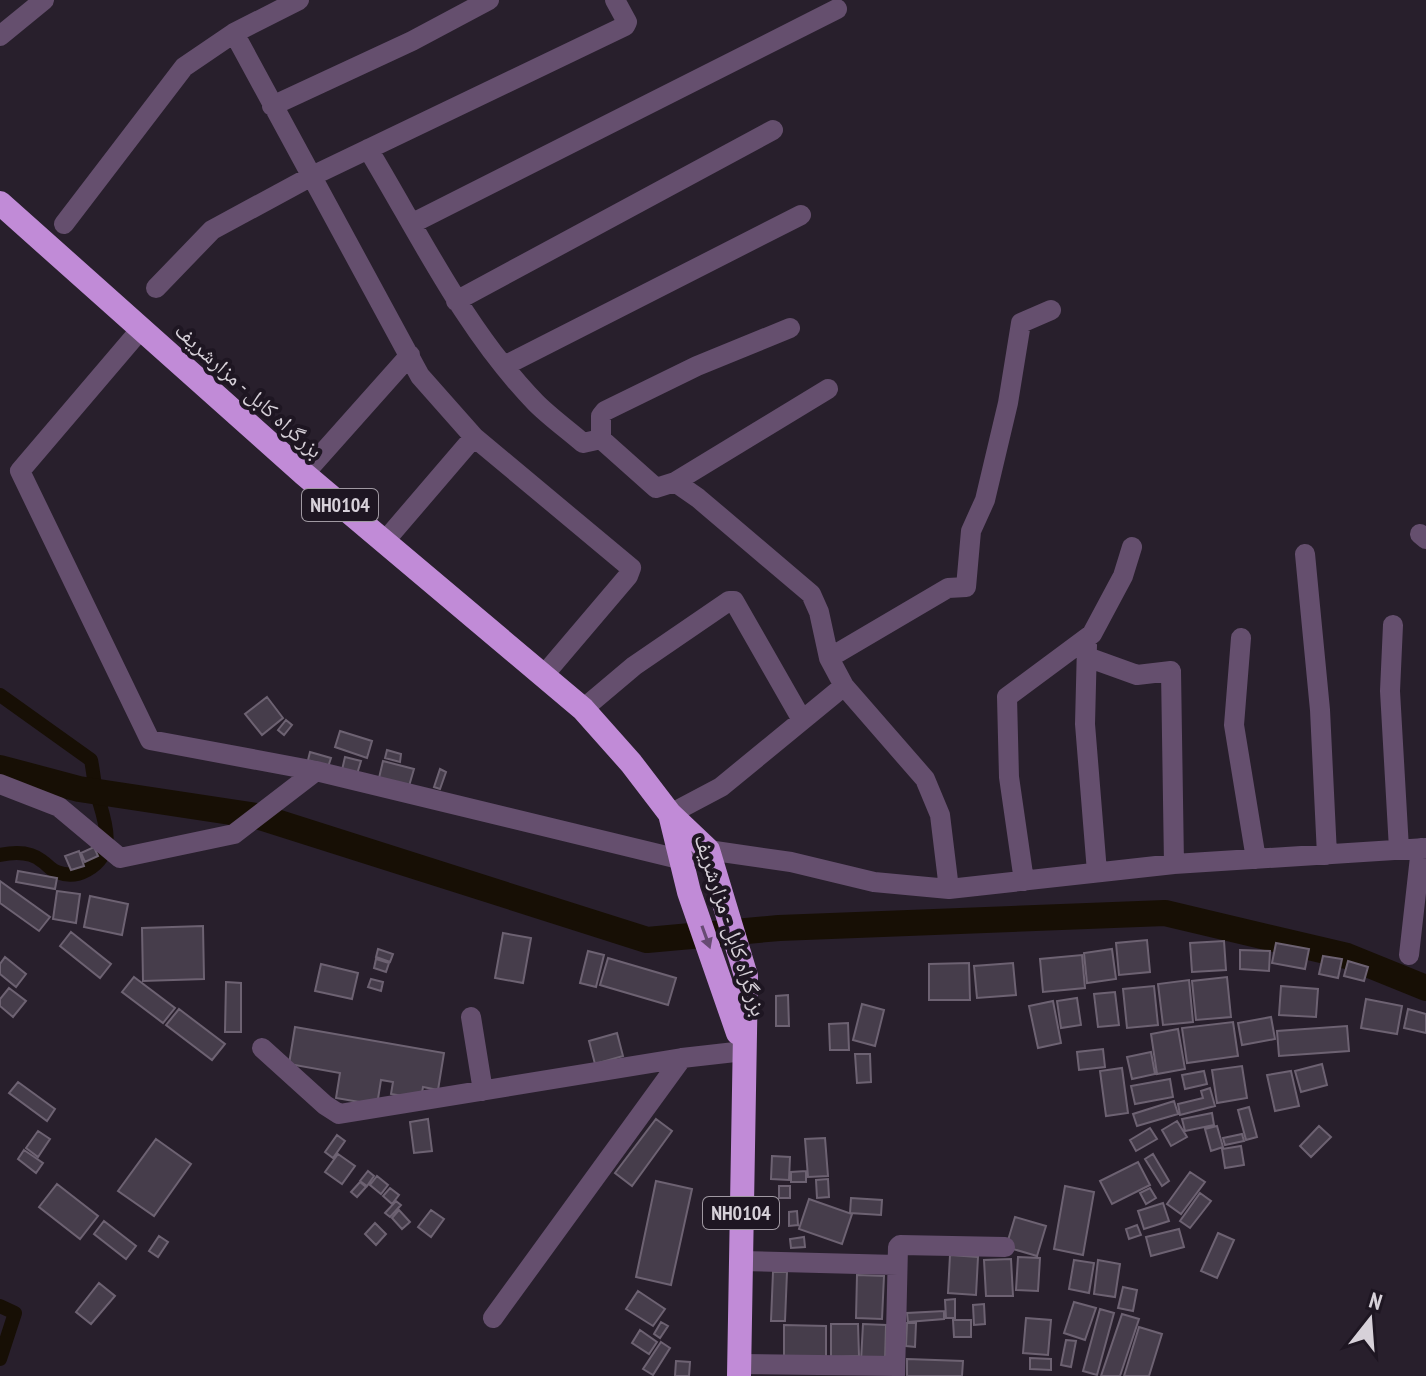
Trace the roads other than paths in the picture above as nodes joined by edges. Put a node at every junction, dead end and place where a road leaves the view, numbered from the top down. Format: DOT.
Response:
graph roads {
  1 [pos="44,0"];
  2 [pos="489,0"];
  3 [pos="615,0"];
  4 [pos="288,2"];
  5 [pos="837,9"];
  6 [pos="234,33"];
  7 [pos="0,36"];
  8 [pos="272,106"];
  9 [pos="773,130"];
  10 [pos="368,149"];
  11 [pos="310,177"];
  12 [pos="0,203"];
  13 [pos="801,215"];
  14 [pos="413,223"];
  15 [pos="64,224"];
  16 [pos="156,288"];
  17 [pos="456,301"];
  18 [pos="1051,310"];
  19 [pos="790,328"];
  20 [pos="141,329"];
  21 [pos="410,355"];
  22 [pos="504,366"];
  23 [pos="828,389"];
  24 [pos="474,437"];
  25 [pos="601,439"];
  26 [pos="304,474"];
  27 [pos="675,482"];
  28 [pos="384,542"];
  29 [pos="1132,547"];
  30 [pos="1305,554"];
  31 [pos="1393,625"];
  32 [pos="1241,638"];
  33 [pos="1087,647"];
  34 [pos="829,658"];
  35 [pos="543,676"];
  36 [pos="844,686"];
  37 [pos="583,709"];
  38 [pos="802,720"];
  39 [pos="316,771"];
  40 [pos="0,784"];
  41 [pos="670,814"];
  42 [pos="1424,848"];
  43 [pos="1399,849"];
  44 [pos="1327,855"];
  45 [pos="679,859"];
  46 [pos="1256,859"];
  47 [pos="712,860"];
  48 [pos="1174,864"];
  49 [pos="1097,872"];
  50 [pos="1024,881"];
  51 [pos="949,889"];
  52 [pos="1420,921"];
  53 [pos="1409,955"];
  54 [pos="471,1017"];
  55 [pos="262,1048"];
  56 [pos="744,1051"];
  57 [pos="682,1058"];
  58 [pos="483,1091"];
  59 [pos="1005,1247"];
  60 [pos="740,1261"];
  61 [pos="897,1265"];
  62 [pos="493,1318"];
  63 [pos="739,1370"];
  64 [pos="895,1371"];
  1 -- 7 [label="street"];
  2 -- 8 [label="street"];
  3 -- 10 [label="street"];
  4 -- 6 [label="street"];
  5 -- 14 [label="street"];
  6 -- 8 [label="street"];
  6 -- 15 [label="street"];
  8 -- 11 [label="street"];
  9 -- 17 [label="street"];
  10 -- 11 [label="street"];
  10 -- 14 [label="street"];
  11 -- 16 [label="street"];
  11 -- 21 [label="street"];
  12 -- 20 [label="highway, بزرگراه کابل - مزارشریف / NH0104"];
  13 -- 22 [label="street"];
  14 -- 17 [label="street"];
  17 -- 22 [label="street"];
  18 -- 34 [label="street"];
  19 -- 25 [label="street"];
  20 -- 26 [label="highway, بزرگراه کابل - مزارشریف / NH0104"];
  20 -- 39 [label="street"];
  21 -- 24 [label="street"];
  21 -- 26 [label="street"];
  22 -- 25 [label="street"];
  23 -- 27 [label="street"];
  24 -- 28 [label="street"];
  24 -- 35 [label="street"];
  25 -- 27 [label="street"];
  26 -- 28 [label="highway, بزرگراه کابل - مزارشریف / NH0104"];
  27 -- 34 [label="street"];
  28 -- 35 [label="highway, بزرگراه کابل - مزارشریف / NH0104"];
  29 -- 33 [label="street"];
  30 -- 44 [label="street"];
  31 -- 43 [label="street"];
  32 -- 46 [label="street"];
  33 -- 48 [label="street"];
  33 -- 49 [label="street"];
  33 -- 50 [label="street"];
  34 -- 36 [label="street"];
  35 -- 37 [label="highway, بزرگراه کابل - مزارشریف / NH0104"];
  36 -- 38 [label="street"];
  36 -- 51 [label="street"];
  37 -- 38 [label="street"];
  37 -- 41 [label="highway, بزرگراه کابل - مزارشریف / NH0104"];
  38 -- 41 [label="street"];
  39 -- 40 [label="street"];
  39 -- 45 [label="street"];
  41 -- 45 [label="highway, بزرگراه کابل - مزارشریف / NH0104"];
  41 -- 47 [label="highway, بزرگراه کابل - مزارشریف / NH0104"];
  42 -- 43 [label="street"];
  42 -- 52 [label="street"];
  43 -- 44 [label="street"];
  44 -- 46 [label="street"];
  45 -- 47 [label="street"];
  45 -- 56 [label="highway, بزرگراه کابل - مزارشریف / NH0104, one-way"];
  46 -- 48 [label="street"];
  47 -- 51 [label="street"];
  47 -- 56 [label="highway, بزرگراه کابل - مزارشریف / NH0104"];
  48 -- 49 [label="street"];
  49 -- 50 [label="street"];
  50 -- 51 [label="street"];
  52 -- 53 [label="street"];
  54 -- 58 [label="street"];
  55 -- 58 [label="street"];
  56 -- 57 [label="street"];
  56 -- 60 [label="highway, بزرگراه کابل - مزارشریف / NH0104"];
  57 -- 58 [label="street"];
  57 -- 62 [label="street"];
  59 -- 61 [label="street"];
  60 -- 61 [label="street"];
  60 -- 63 [label="highway, بزرگراه کابل - مزارشریف / NH0104"];
  61 -- 64 [label="street"];
  63 -- 64 [label="street"];
}
